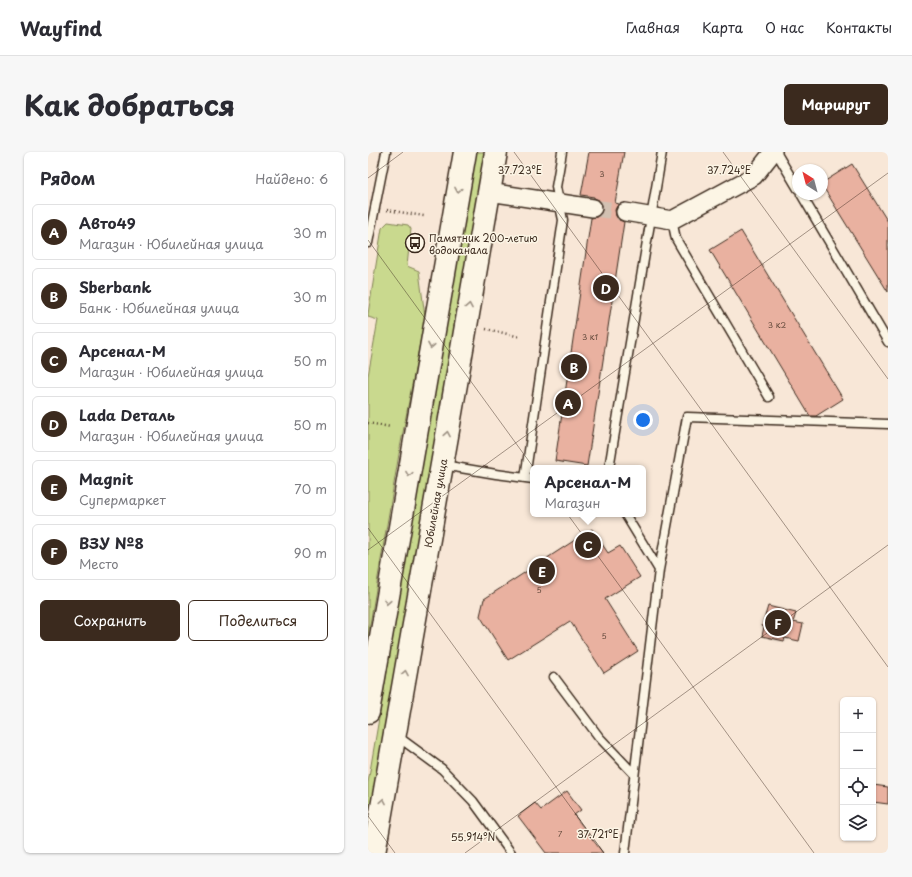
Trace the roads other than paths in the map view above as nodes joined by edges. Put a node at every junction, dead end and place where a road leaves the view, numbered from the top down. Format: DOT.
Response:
graph roads {
  1 [pos="386,152"];
  2 [pos="465,152"];
  3 [pos="496,152"];
  4 [pos="562,152"];
  5 [pos="662,152"];
  6 [pos="773,152"];
  7 [pos="776,152"];
  8 [pos="792,179"];
  9 [pos="489,192"];
  10 [pos="805,200"];
  11 [pos="559,203"];
  12 [pos="593,208"];
  13 [pos="625,212"];
  14 [pos="651,216"];
  15 [pos="672,220"];
  16 [pos="368,243"];
  17 [pos="888,342"];
  18 [pos="769,397"];
  19 [pos="888,424"];
  20 [pos="442,464"];
  21 [pos="531,465"];
  22 [pos="610,465"];
  23 [pos="529,478"];
  24 [pos="627,517"];
  25 [pos="659,570"];
  26 [pos="554,677"];
  27 [pos="368,712"];
  28 [pos="394,734"];
  29 [pos="634,774"];
  30 [pos="374,853"];
  31 [pos="510,853"];
  32 [pos="625,853"];
  1 -- 16 [label="lane"];
  2 -- 27 [label="main road, one-way"];
  3 -- 9 [label="main road, Юбилейная улица"];
  4 -- 11 [label="lane"];
  5 -- 14 [label="lane"];
  6 -- 15 [label="street"];
  7 -- 8 [label="lane"];
  9 -- 11 [label="street"];
  20 -- 9 [label="main road, Юбилейная улица, one-way"];
  10 -- 17 [label="lane"];
  11 -- 12 [label="street"];
  11 -- 21 [label="lane"];
  13 -- 14 [label="street"];
  14 -- 15 [label="street"];
  14 -- 22 [label="lane"];
  15 -- 18 [label="lane"];
  19 -- 25 [label="lane"];
  20 -- 23 [label="lane"];
  28 -- 20 [label="main road, Юбилейная улица, one-way"];
  24 -- 25 [label="lane"];
  25 -- 29 [label="lane"];
  26 -- 29 [label="lane"];
  30 -- 28 [label="main road, Юбилейная улица, one-way"];
  28 -- 31 [label="lane"];
  29 -- 32 [label="lane"];
}
